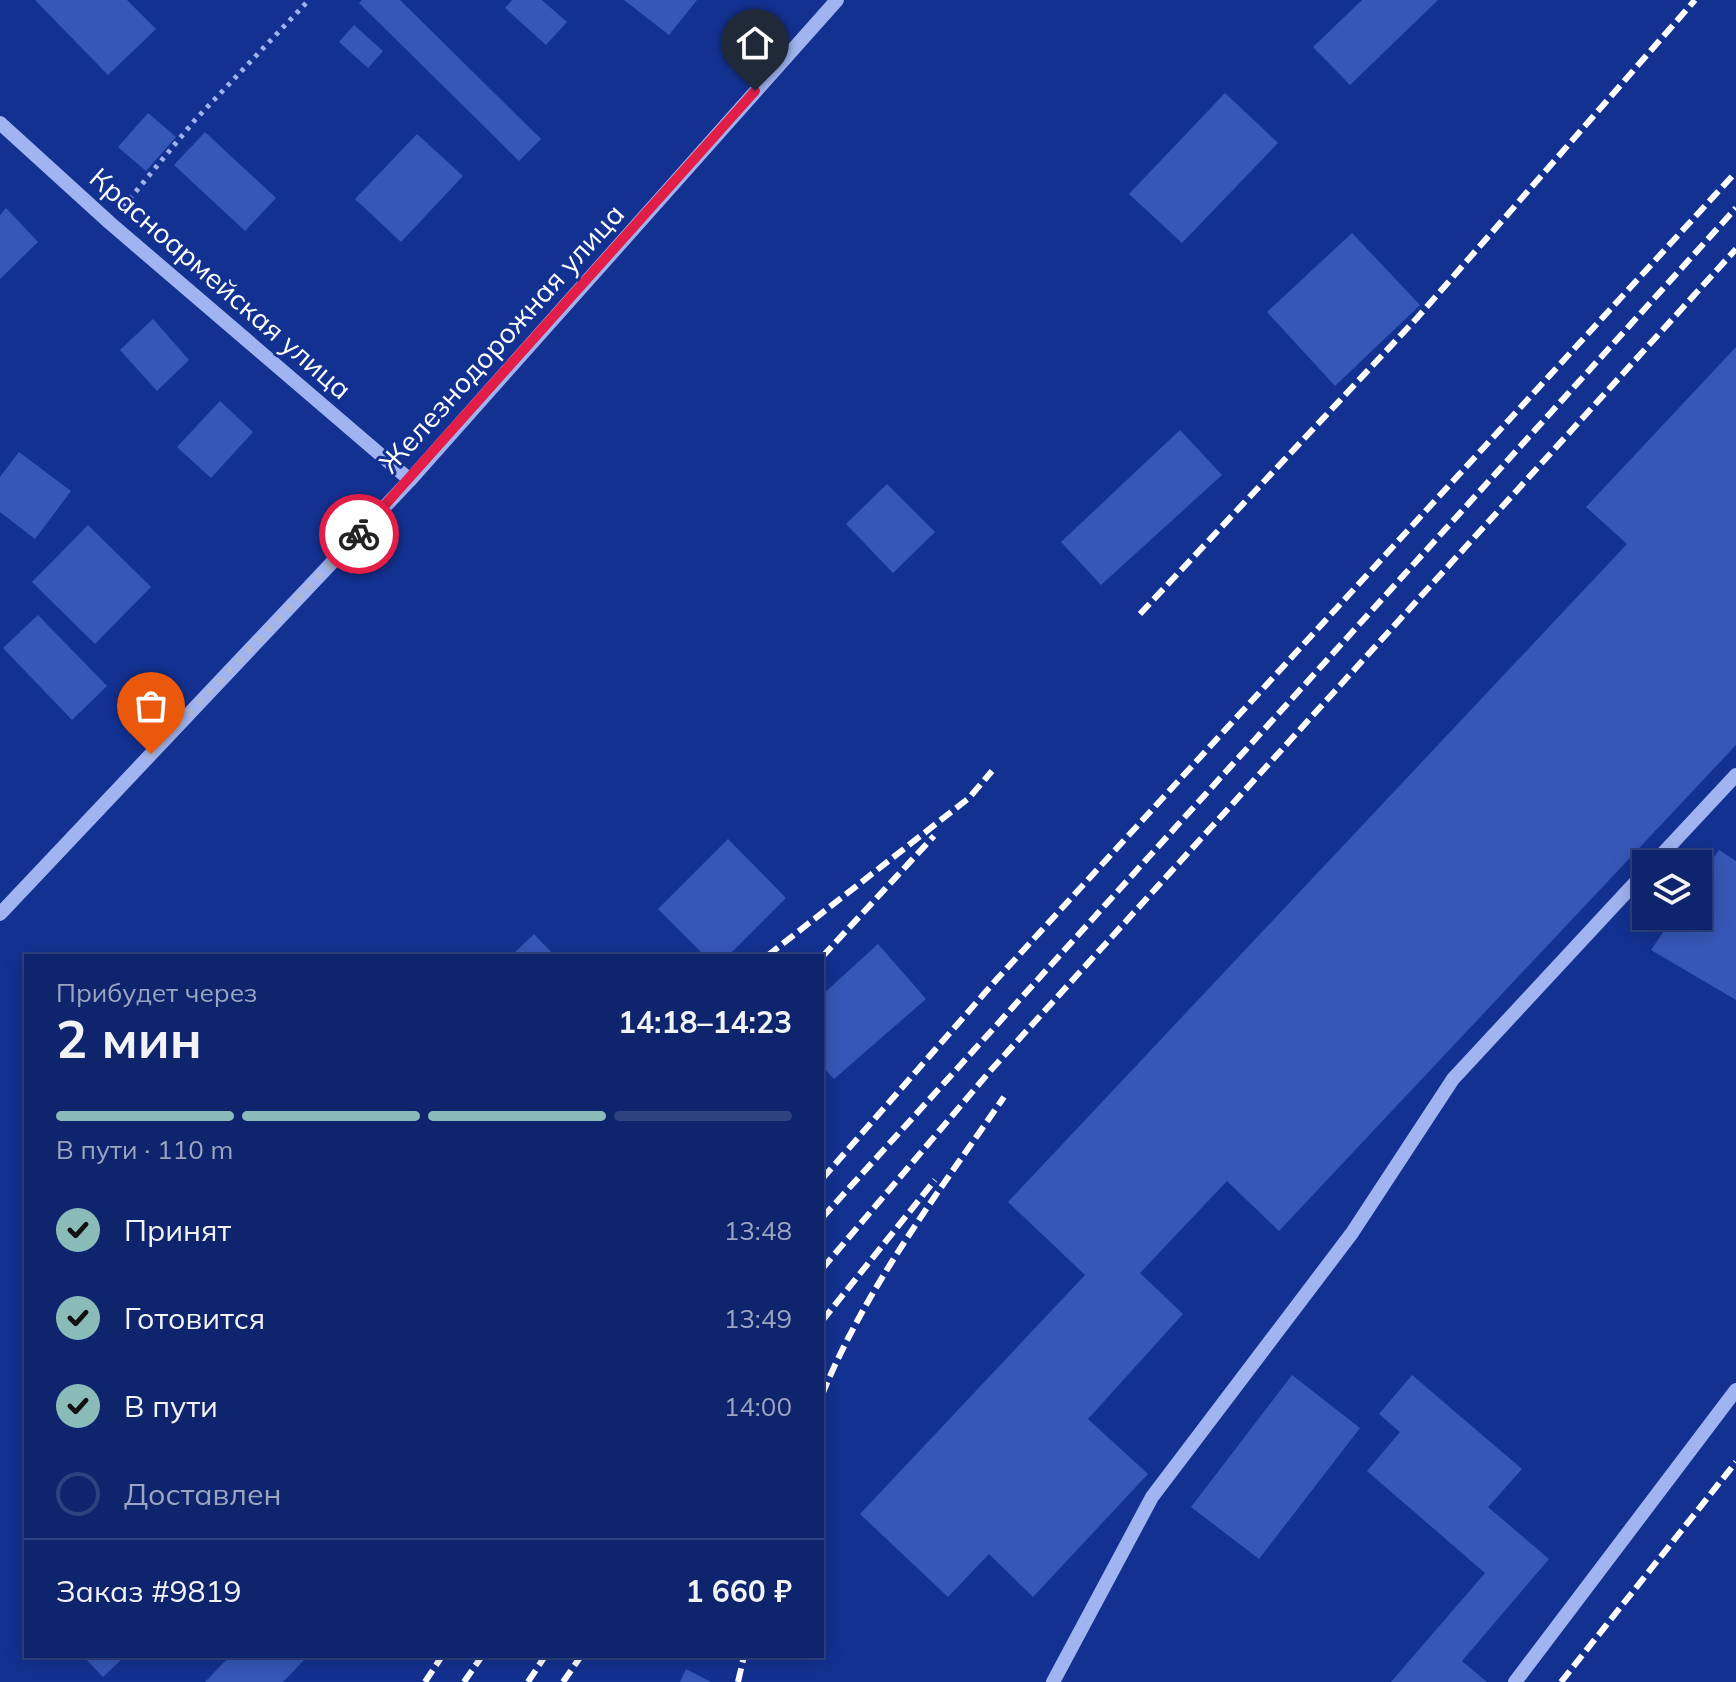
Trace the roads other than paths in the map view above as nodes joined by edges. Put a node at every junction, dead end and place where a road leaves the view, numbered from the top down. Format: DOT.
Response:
graph roads {
  1 [pos="837,0"];
  2 [pos="0,123"];
  3 [pos="410,480"];
  4 [pos="1736,775"];
  5 [pos="1666,850"];
  6 [pos="1632,886"];
  7 [pos="0,914"];
  8 [pos="1736,1390"];
  9 [pos="1053,1682"];
  10 [pos="1515,1682"];
  1 -- 3 [label="street, Железнодорожная улица"];
  2 -- 3 [label="street, Красноармейская улица"];
  3 -- 7 [label="street, Железнодорожная улица"];
  4 -- 5 [label="street"];
  6 -- 9 [label="street"];
  8 -- 10 [label="street"];
}
